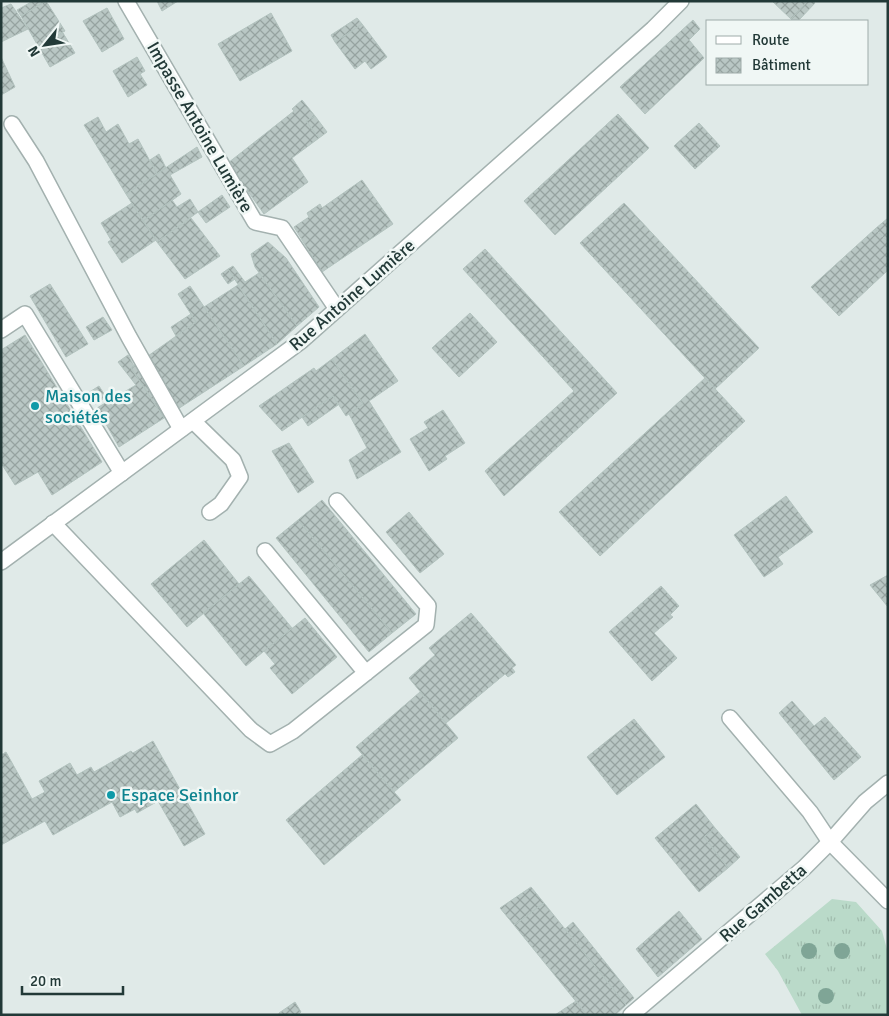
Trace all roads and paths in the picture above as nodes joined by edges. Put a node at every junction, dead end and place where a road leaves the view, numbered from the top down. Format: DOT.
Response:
graph roads {
  1 [pos="126,1"];
  2 [pos="681,1"];
  3 [pos="12,124"];
  4 [pos="337,309"];
  5 [pos="1,330"];
  6 [pos="187,425"];
  7 [pos="122,473"];
  8 [pos="338,501"];
  9 [pos="210,512"];
  10 [pos="54,523"];
  11 [pos="265,551"];
  12 [pos="1,562"];
  13 [pos="366,673"];
  14 [pos="730,718"];
  15 [pos="888,783"];
  16 [pos="830,842"];
  17 [pos="888,901"];
  18 [pos="631,1015"];
  1 -- 4 [label="street, Impasse Antoine Lumière"];
  2 -- 4 [label="street, Rue Antoine Lumière"];
  3 -- 6 [label="street"];
  4 -- 6 [label="street, Rue Antoine Lumière"];
  5 -- 7 [label="street"];
  6 -- 7 [label="street, Rue Antoine Lumière"];
  6 -- 9 [label="street"];
  7 -- 10 [label="street, Rue Antoine Lumière"];
  8 -- 13 [label="street"];
  10 -- 12 [label="street, Rue Antoine Lumière"];
  10 -- 13 [label="street"];
  11 -- 13 [label="street"];
  14 -- 16 [label="street"];
  15 -- 16 [label="street, Rue Gambetta"];
  16 -- 17 [label="street"];
  16 -- 18 [label="street, Rue Gambetta"];
}
